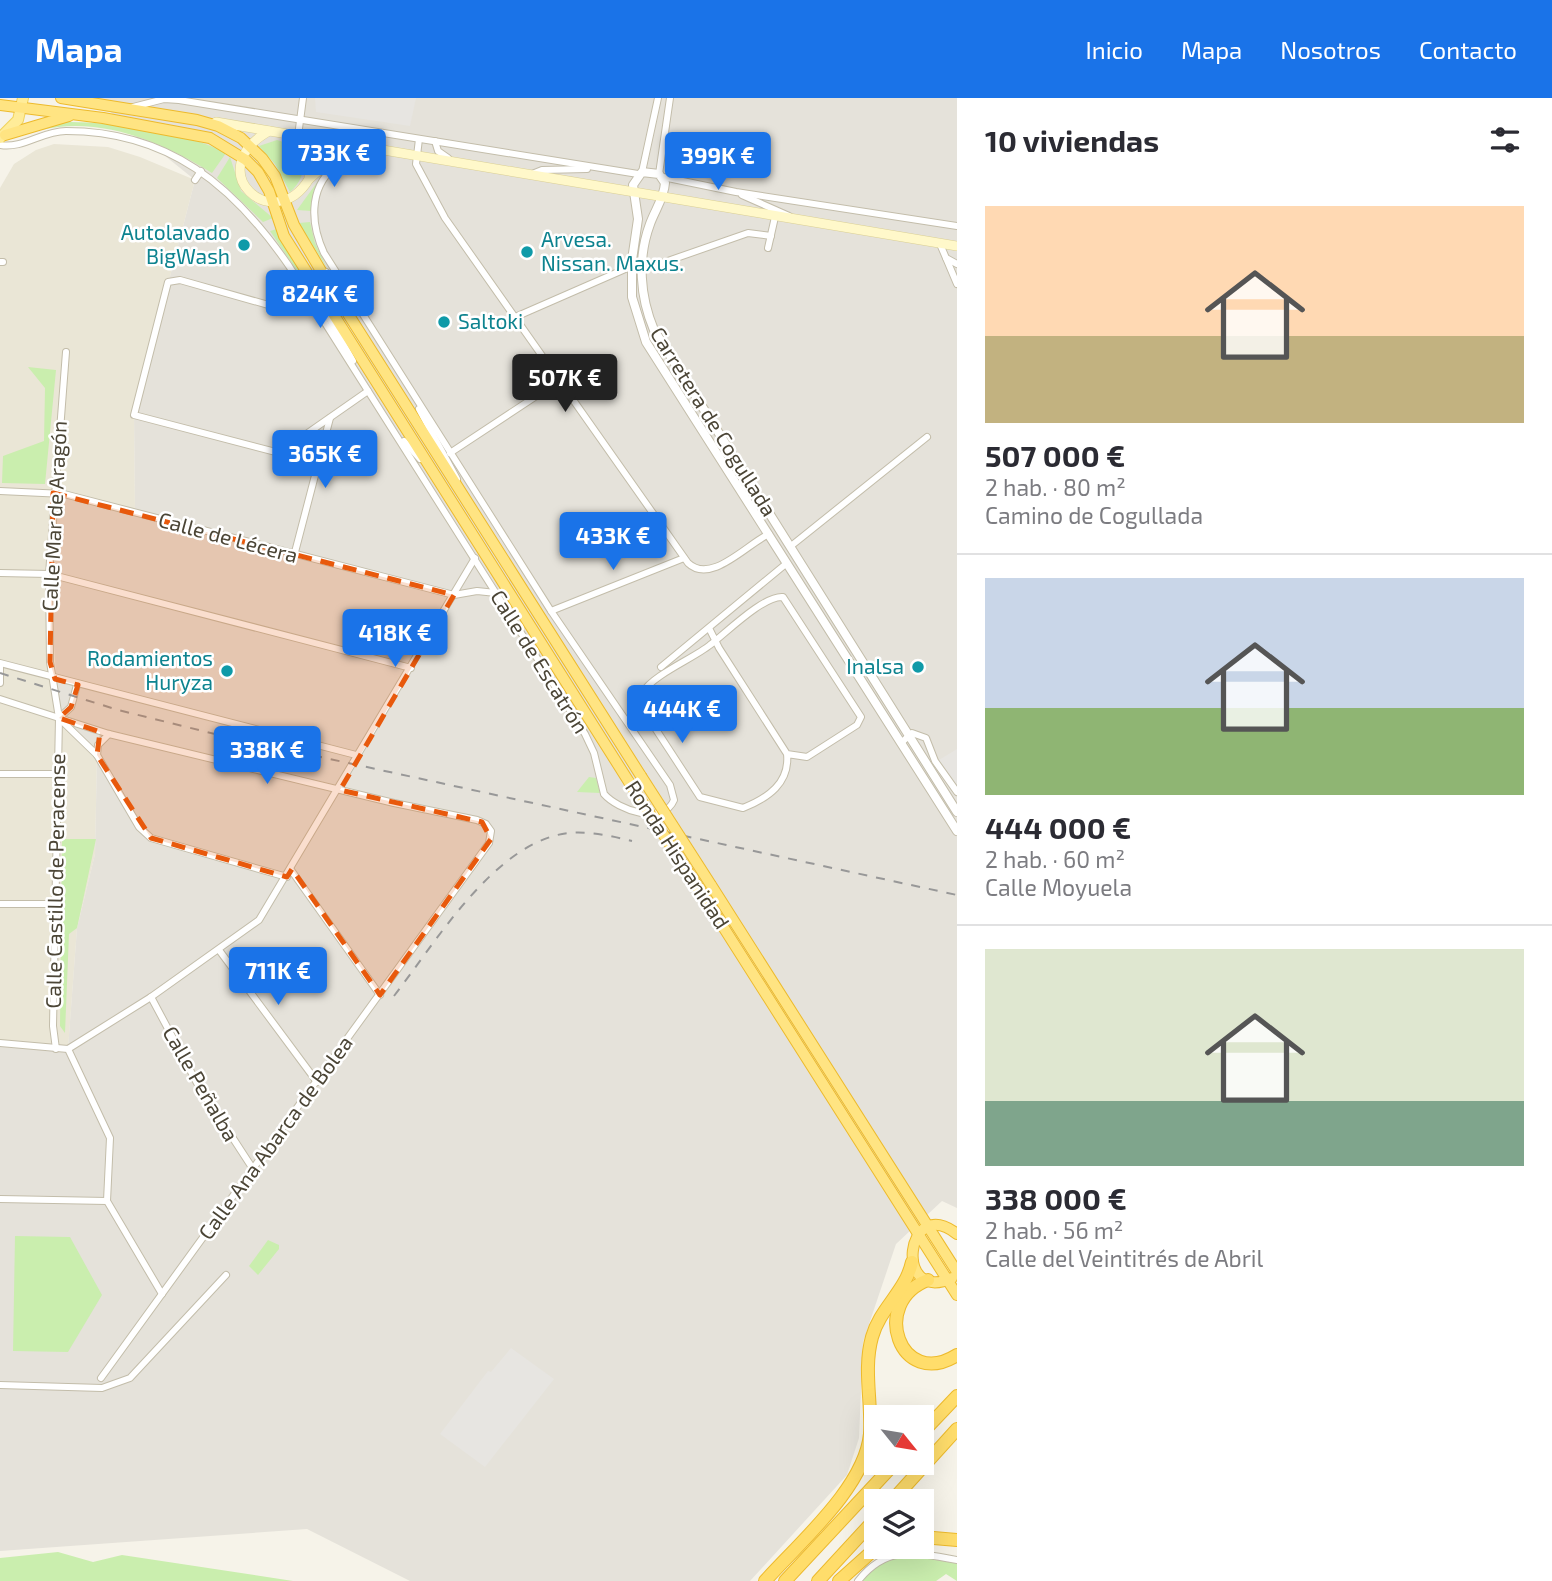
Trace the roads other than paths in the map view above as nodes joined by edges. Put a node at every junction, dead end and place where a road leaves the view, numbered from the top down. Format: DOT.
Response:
graph roads {
  1 [pos="61,98"];
  2 [pos="303,98"];
  3 [pos="658,98"];
  4 [pos="670,98"];
  5 [pos="77,99"];
  6 [pos="23,102"];
  7 [pos="0,105"];
  8 [pos="127,108"];
  9 [pos="301,110"];
  10 [pos="77,114"];
  11 [pos="288,118"];
  12 [pos="300,119"];
  13 [pos="197,120"];
  14 [pos="269,131"];
  15 [pos="298,136"];
  16 [pos="419,139"];
  17 [pos="2,141"];
  18 [pos="435,141"];
  19 [pos="249,145"];
  20 [pos="361,150"];
  21 [pos="241,156"];
  22 [pos="416,157"];
  23 [pos="463,164"];
  24 [pos="599,169"];
  25 [pos="201,171"];
  26 [pos="640,173"];
  27 [pos="528,176"];
  28 [pos="661,176"];
  29 [pos="309,179"];
  30 [pos="195,180"];
  31 [pos="736,192"];
  32 [pos="632,193"];
  33 [pos="662,197"];
  34 [pos="286,201"];
  35 [pos="273,202"];
  36 [pos="775,216"];
  37 [pos="793,220"];
  38 [pos="957,226"];
  39 [pos="771,236"];
  40 [pos="940,244"];
  41 [pos="957,246"];
  42 [pos="768,248"];
  43 [pos="946,258"];
  44 [pos="318,264"];
  45 [pos="957,264"];
  46 [pos="632,266"];
  47 [pos="642,270"];
  48 [pos="307,273"];
  49 [pos="957,284"];
  50 [pos="354,301"];
  51 [pos="311,303"];
  52 [pos="513,318"];
  53 [pos="66,352"];
  54 [pos="359,376"];
  55 [pos="559,381"];
  56 [pos="368,391"];
  57 [pos="415,396"];
  58 [pos="330,418"];
  59 [pos="391,427"];
  60 [pos="927,437"];
  61 [pos="282,451"];
  62 [pos="450,453"];
  63 [pos="318,463"];
  64 [pos="0,491"];
  65 [pos="53,493"];
  66 [pos="462,494"];
  67 [pos="459,513"];
  68 [pos="769,534"];
  69 [pos="790,545"];
  70 [pos="294,556"];
  71 [pos="475,558"];
  72 [pos="684,558"];
  73 [pos="787,564"];
  74 [pos="0,573"];
  75 [pos="50,574"];
  76 [pos="496,593"];
  77 [pos="454,595"];
  78 [pos="551,611"];
  79 [pos="709,628"];
  80 [pos="715,641"];
  81 [pos="0,664"];
  82 [pos="661,667"];
  83 [pos="411,668"];
  84 [pos="55,679"];
  85 [pos="0,683"];
  86 [pos="77,685"];
  87 [pos="0,699"];
  88 [pos="59,718"];
  89 [pos="109,734"];
  90 [pos="909,734"];
  91 [pos="901,743"];
  92 [pos="787,754"];
  93 [pos="97,755"];
  94 [pos="356,755"];
  95 [pos="0,774"];
  96 [pos="58,774"];
  97 [pos="338,790"];
  98 [pos="957,792"];
  99 [pos="957,812"];
  100 [pos="957,831"];
  101 [pos="291,870"];
  102 [pos="286,877"];
  103 [pos="0,904"];
  104 [pos="55,904"];
  105 [pos="219,950"];
  106 [pos="380,995"];
  107 [pos="151,998"];
  108 [pos="0,1043"];
  109 [pos="53,1047"];
  110 [pos="68,1049"];
  111 [pos="317,1082"];
  112 [pos="253,1169"];
  113 [pos="0,1199"];
  114 [pos="107,1201"];
  115 [pos="929,1228"];
  116 [pos="919,1234"];
  117 [pos="957,1234"];
  118 [pos="912,1262"];
  119 [pos="226,1275"];
  120 [pos="954,1275"];
  121 [pos="928,1280"];
  122 [pos="162,1294"];
  123 [pos="957,1295"];
  124 [pos="957,1355"];
  125 [pos="101,1378"];
  126 [pos="0,1385"];
  127 [pos="957,1396"];
  128 [pos="934,1420"];
  129 [pos="957,1429"];
  130 [pos="884,1475"];
  131 [pos="903,1489"];
  132 [pos="860,1500"];
  133 [pos="864,1530"];
  134 [pos="934,1538"];
  135 [pos="957,1540"];
  136 [pos="864,1543"];
  137 [pos="864,1559"];
  138 [pos="957,1560"];
  139 [pos="765,1581"];
  140 [pos="773,1581"];
  141 [pos="785,1581"];
  142 [pos="818,1581"];
  143 [pos="829,1581"];
  144 [pos="839,1581"];
  145 [pos="858,1581"];
  1 -- 5 [label="highway, Ronda Hispanidad"];
  2 -- 9 [label="street"];
  3 -- 26 [label="street"];
  4 -- 28 [label="street"];
  5 -- 8 [label="highway, Ronda Hispanidad"];
  6 -- 7 [label="highway, Ronda Hispanidad"];
  6 -- 10 [label="highway, Ronda Hispanidad"];
  6 -- 17 [label="main road"];
  8 -- 11 [label="street"];
  8 -- 13 [label="highway, Ronda Hispanidad"];
  9 -- 11 [label="street"];
  9 -- 12 [label="street"];
  10 -- 17 [label="highway"];
  10 -- 21 [label="highway, Ronda Hispanidad"];
  11 -- 12 [label="street"];
  12 -- 15 [label="street"];
  12 -- 16 [label="street"];
  13 -- 14 [label="main road, Ronda Hispanidad"];
  13 -- 19 [label="highway, Ronda Hispanidad"];
  14 -- 15 [label="main road, Ronda Hispanidad"];
  14 -- 19 [label="main road"];
  15 -- 20 [label="main road, Ronda Hispanidad"];
  15 -- 29 [label="main road"];
  16 -- 18 [label="street"];
  16 -- 22 [label="street"];
  17 -- 25 [label="street, Calle de Escatrón"];
  18 -- 23 [label="street"];
  18 -- 24 [label="street"];
  19 -- 21 [label="main road"];
  19 -- 34 [label="highway, Ronda Hispanidad"];
  20 -- 22 [label="main road, Ronda Hispanidad"];
  20 -- 29 [label="main road"];
  20 -- 50 [label="street, Calle de Escatrón"];
  21 -- 35 [label="highway, Ronda Hispanidad"];
  21 -- 35 [label="main road"];
  22 -- 23 [label="main road, Ronda Hispanidad"];
  22 -- 52 [label="street"];
  23 -- 27 [label="main road, Ronda Hispanidad"];
  24 -- 26 [label="street"];
  24 -- 27 [label="street"];
  25 -- 30 [label="street"];
  25 -- 51 [label="street, Calle de Escatrón"];
  26 -- 28 [label="street"];
  26 -- 32 [label="street, Carretera de Cogullada"];
  27 -- 32 [label="main road, Ronda Hispanidad"];
  28 -- 31 [label="street"];
  28 -- 33 [label="street, Carretera de Cogullada"];
  29 -- 34 [label="main road"];
  31 -- 37 [label="street"];
  31 -- 38 [label="street"];
  32 -- 33 [label="main road, Ronda Hispanidad"];
  32 -- 46 [label="street, Carretera de Cogullada"];
  33 -- 36 [label="main road, Ronda Hispanidad"];
  33 -- 47 [label="street, Carretera de Cogullada"];
  34 -- 35 [label="main road"];
  34 -- 44 [label="highway, Ronda Hispanidad"];
  35 -- 48 [label="highway, Ronda Hispanidad"];
  36 -- 37 [label="main road, Ronda Hispanidad"];
  36 -- 39 [label="street"];
  37 -- 40 [label="main road, Ronda Hispanidad"];
  39 -- 42 [label="street"];
  39 -- 47 [label="street"];
  40 -- 41 [label="main road, Ronda Hispanidad"];
  40 -- 43 [label="street"];
  43 -- 45 [label="street"];
  43 -- 49 [label="street"];
  44 -- 50 [label="street, Calle de Escatrón"];
  44 -- 66 [label="highway, Ronda Hispanidad"];
  46 -- 52 [label="street"];
  46 -- 68 [label="street, Carretera de Cogullada"];
  47 -- 69 [label="street, Carretera de Cogullada"];
  48 -- 54 [label="street, Ronda Hispanidad"];
  48 -- 67 [label="highway, Ronda Hispanidad"];
  50 -- 57 [label="street, Calle de Escatrón"];
  51 -- 54 [label="street, Calle de Escatrón"];
  51 -- 61 [label="street"];
  52 -- 55 [label="street"];
  53 -- 65 [label="street, Calle Mar de Aragón"];
  54 -- 56 [label="street, Calle de Escatrón"];
  55 -- 62 [label="street"];
  55 -- 72 [label="street"];
  56 -- 58 [label="street"];
  56 -- 59 [label="street, Calle de Escatrón"];
  57 -- 62 [label="street, Calle de Escatrón"];
  57 -- 66 [label="street, Ronda Hispanidad"];
  58 -- 61 [label="street"];
  58 -- 63 [label="street"];
  59 -- 67 [label="street, Calle de Escatrón"];
  59 -- 71 [label="street, Calle de Escatrón"];
  60 -- 69 [label="street"];
  61 -- 63 [label="street"];
  62 -- 78 [label="street, Calle de Escatrón"];
  63 -- 70 [label="street"];
  64 -- 65 [label="street, Calle de Lécera"];
  65 -- 70 [label="street, Calle de Lécera"];
  65 -- 75 [label="street, Calle Mar de Aragón"];
  66 -- 115 [label="highway, Ronda Hispanidad, bridge"];
  67 -- 116 [label="highway, Ronda Hispanidad, bridge"];
  68 -- 72 [label="street"];
  68 -- 73 [label="street, Carretera de Cogullada"];
  69 -- 90 [label="street, Carretera de Cogullada"];
  70 -- 77 [label="street, Calle de Lécera"];
  71 -- 76 [label="street, Calle de Escatrón"];
  71 -- 77 [label="street"];
  72 -- 78 [label="street"];
  73 -- 79 [label="street"];
  73 -- 91 [label="street, Carretera de Cogullada"];
  74 -- 75 [label="street"];
  75 -- 83 [label="street"];
  75 -- 84 [label="street, Calle Mar de Aragón"];
  76 -- 77 [label="street, Calle de Lécera"];
  76 -- 78 [label="street, Calle de Escatrón"];
  77 -- 83 [label="street"];
  79 -- 80 [label="street"];
  79 -- 82 [label="street"];
  80 -- 92 [label="street"];
  80 -- 92 [label="street"];
  80 -- 92 [label="street"];
  81 -- 84 [label="street"];
  81 -- 85 [label="street"];
  83 -- 94 [label="street"];
  84 -- 86 [label="street"];
  84 -- 88 [label="street, Calle Mar de Aragón"];
  86 -- 88 [label="street"];
  86 -- 94 [label="street"];
  87 -- 88 [label="street"];
  88 -- 89 [label="street"];
  88 -- 93 [label="street"];
  88 -- 96 [label="street, Calle Castillo de Peracense"];
  89 -- 93 [label="street"];
  89 -- 97 [label="street"];
  90 -- 91 [label="street"];
  90 -- 98 [label="street"];
  90 -- 99 [label="street, Carretera de Cogullada"];
  91 -- 100 [label="street, Carretera de Cogullada"];
  93 -- 102 [label="street"];
  94 -- 97 [label="street"];
  95 -- 96 [label="street"];
  96 -- 104 [label="street, Calle Castillo de Peracense"];
  97 -- 101 [label="street"];
  97 -- 106 [label="street, Calle Ana Abarca de Bolea"];
  101 -- 102 [label="street"];
  101 -- 106 [label="street"];
  102 -- 105 [label="street"];
  103 -- 104 [label="street"];
  104 -- 109 [label="street, Calle Castillo de Peracense"];
  105 -- 107 [label="street"];
  105 -- 111 [label="street"];
  106 -- 111 [label="street, Calle Ana Abarca de Bolea"];
  107 -- 110 [label="street"];
  107 -- 112 [label="street, Calle Peñalba"];
  108 -- 109 [label="street"];
  109 -- 110 [label="street"];
  110 -- 114 [label="street"];
  111 -- 112 [label="street, Calle Ana Abarca de Bolea"];
  112 -- 122 [label="street, Calle Ana Abarca de Bolea"];
  113 -- 114 [label="street"];
  114 -- 122 [label="street"];
  115 -- 116 [label="highway"];
  115 -- 117 [label="highway"];
  115 -- 120 [label="highway, Ronda Hispanidad"];
  116 -- 118 [label="highway"];
  116 -- 120 [label="highway, Ronda Hispanidad"];
  118 -- 121 [label="highway"];
  118 -- 139 [label="highway"];
  119 -- 126 [label="street"];
  120 -- 121 [label="highway"];
  120 -- 123 [label="highway, Ronda Hispanidad"];
  121 -- 124 [label="highway"];
  122 -- 125 [label="street, Calle Ana Abarca de Bolea"];
  127 -- 128 [label="highway"];
  129 -- 131 [label="highway"];
  130 -- 132 [label="highway"];
  132 -- 140 [label="highway"];
  132 -- 141 [label="highway"];
  133 -- 142 [label="highway"];
  134 -- 135 [label="highway"];
  136 -- 143 [label="highway"];
  137 -- 144 [label="highway"];
  138 -- 145 [label="street"];
}
